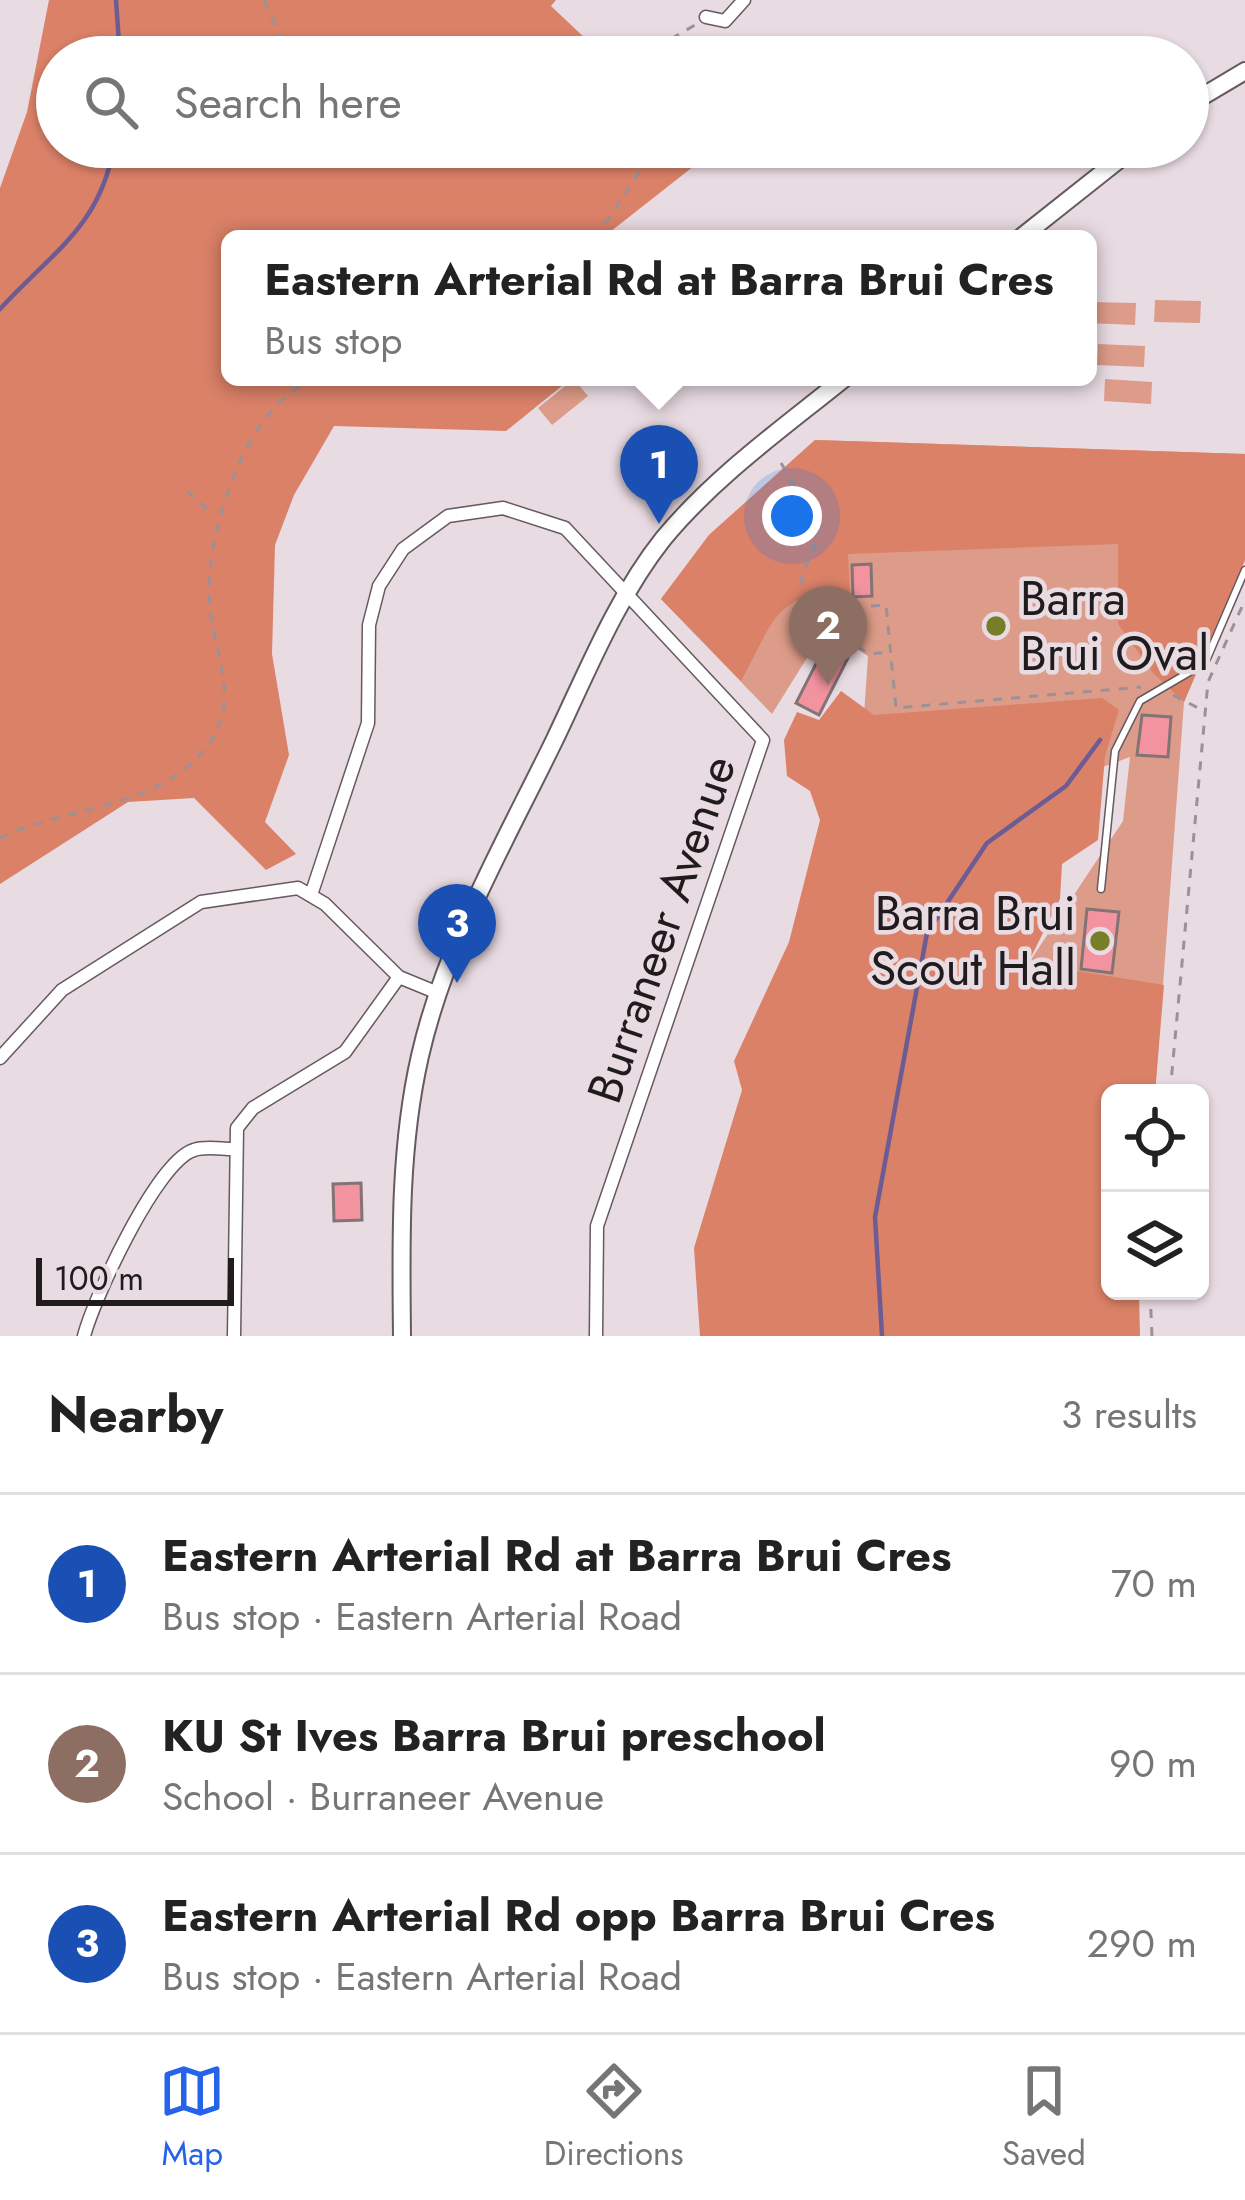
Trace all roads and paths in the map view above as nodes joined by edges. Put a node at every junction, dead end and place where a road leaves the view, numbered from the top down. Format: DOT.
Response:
graph roads {
  1 [pos="264,0"];
  2 [pos="744,0"];
  3 [pos="706,17"];
  4 [pos="280,36"];
  5 [pos="675,36"];
  6 [pos="1244,72"];
  7 [pos="1209,93"];
  8 [pos="640,168"];
  9 [pos="1109,168"];
  10 [pos="601,230"];
  11 [pos="1030,230"];
  12 [pos="302,386"];
  13 [pos="835,386"];
  14 [pos="781,463"];
  15 [pos="187,491"];
  16 [pos="216,517"];
  17 [pos="1245,570"];
  18 [pos="628,591"];
  19 [pos="1245,600"];
  20 [pos="872,606"];
  21 [pos="824,610"];
  22 [pos="808,617"];
  23 [pos="890,652"];
  24 [pos="1157,686"];
  25 [pos="1206,712"];
  26 [pos="0,838"];
  27 [pos="1101,890"];
  28 [pos="311,895"];
  29 [pos="399,976"];
  30 [pos="438,992"];
  31 [pos="0,1058"];
  32 [pos="1170,1084"];
  33 [pos="232,1149"];
  34 [pos="1151,1300"];
  35 [pos="84,1336"];
  36 [pos="234,1336"];
  37 [pos="402,1336"];
  38 [pos="596,1336"];
  39 [pos="1153,1336"];
  1 -- 4 [label="path"];
  2 -- 3 [label="street"];
  3 -- 5 [label="path"];
  6 -- 7 [label="main road"];
  8 -- 10 [label="path"];
  9 -- 11 [label="main road"];
  12 -- 16 [label="path"];
  13 -- 18 [label="main road"];
  14 -- 22 [label="path"];
  15 -- 16 [label="path"];
  16 -- 26 [label="path"];
  17 -- 24 [label="lane"];
  18 -- 28 [label="street"];
  18 -- 30 [label="main road"];
  18 -- 38 [label="street, Burraneer Avenue"];
  19 -- 25 [label="path"];
  20 -- 23 [label="path"];
  21 -- 23 [label="path"];
  23 -- 24 [label="path"];
  24 -- 25 [label="path"];
  24 -- 27 [label="lane"];
  25 -- 32 [label="path"];
  28 -- 29 [label="street"];
  28 -- 31 [label="street"];
  29 -- 30 [label="street"];
  29 -- 33 [label="street"];
  30 -- 37 [label="main road"];
  33 -- 35 [label="street"];
  33 -- 36 [label="street"];
  34 -- 39 [label="path"];
}
